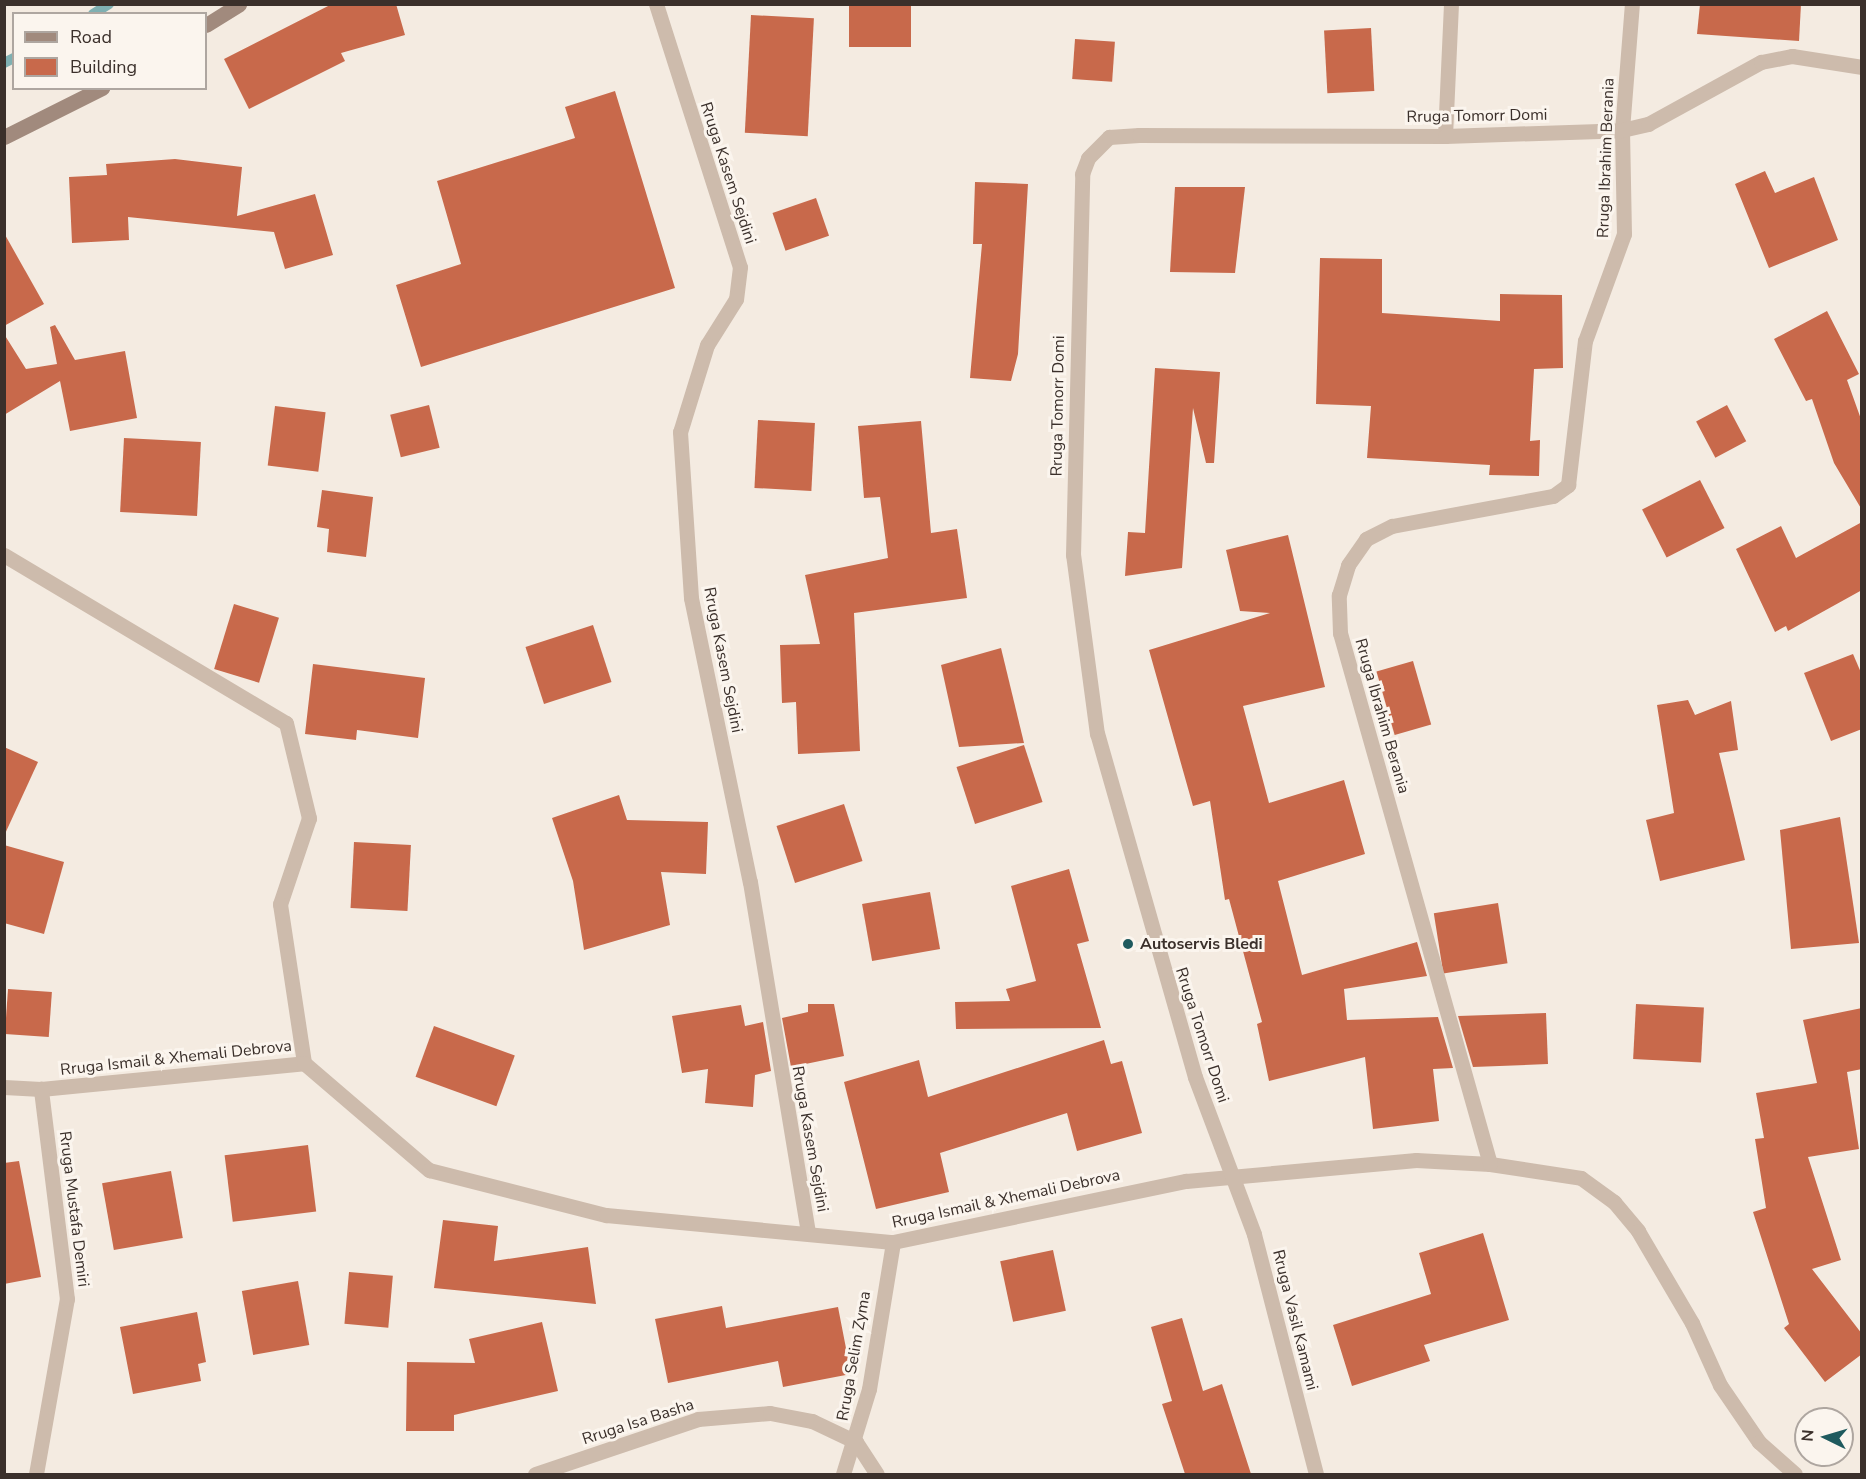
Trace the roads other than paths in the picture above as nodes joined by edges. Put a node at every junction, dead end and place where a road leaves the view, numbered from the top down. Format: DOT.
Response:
graph roads {
  1 [pos="239,4"];
  2 [pos="656,4"];
  3 [pos="1451,4"];
  4 [pos="1632,4"];
  5 [pos="207,24"];
  6 [pos="1862,67"];
  7 [pos="98,90"];
  8 [pos="1622,130"];
  9 [pos="1445,136"];
  10 [pos="4,137"];
  11 [pos="4,555"];
  12 [pos="304,1063"];
  13 [pos="4,1087"];
  14 [pos="41,1089"];
  15 [pos="1490,1164"];
  16 [pos="1231,1177"];
  17 [pos="808,1233"];
  18 [pos="893,1242"];
  19 [pos="856,1442"];
  20 [pos="36,1474"];
  21 [pos="535,1474"];
  22 [pos="843,1474"];
  23 [pos="877,1474"];
  24 [pos="1316,1474"];
  25 [pos="1795,1474"];
  1 -- 5 [label="main road"];
  2 -- 17 [label="street, Rruga Kasem Sejdini"];
  3 -- 9 [label="street"];
  4 -- 8 [label="street, Rruga Ibrahim Berania"];
  6 -- 8 [label="street, Rruga Tomorr Domi"];
  7 -- 10 [label="main road"];
  8 -- 9 [label="street, Rruga Tomorr Domi"];
  8 -- 15 [label="street, Rruga Ibrahim Berania"];
  9 -- 16 [label="street, Rruga Tomorr Domi"];
  11 -- 12 [label="street"];
  12 -- 14 [label="street, Rruga Ismail & Xhemali Debrova"];
  12 -- 17 [label="street, Rruga Ismail & Xhemali Debrova"];
  13 -- 14 [label="street, Rruga Ismail & Xhemali Debrova"];
  14 -- 20 [label="street, Rruga Mustafa Demiri"];
  15 -- 16 [label="street, Rruga Ismail & Xhemali Debrova"];
  15 -- 25 [label="street, Rruga Ismail & Xhemali Debrova"];
  16 -- 18 [label="street, Rruga Ismail & Xhemali Debrova"];
  16 -- 24 [label="street, Rruga Vasil Kamami"];
  17 -- 18 [label="street, Rruga Ismail & Xhemali Debrova"];
  18 -- 19 [label="street, Rruga Selim Zyma"];
  19 -- 21 [label="street, Rruga Isa Basha"];
  19 -- 22 [label="street, Rruga Selim Zyma"];
  19 -- 23 [label="street"];
}
